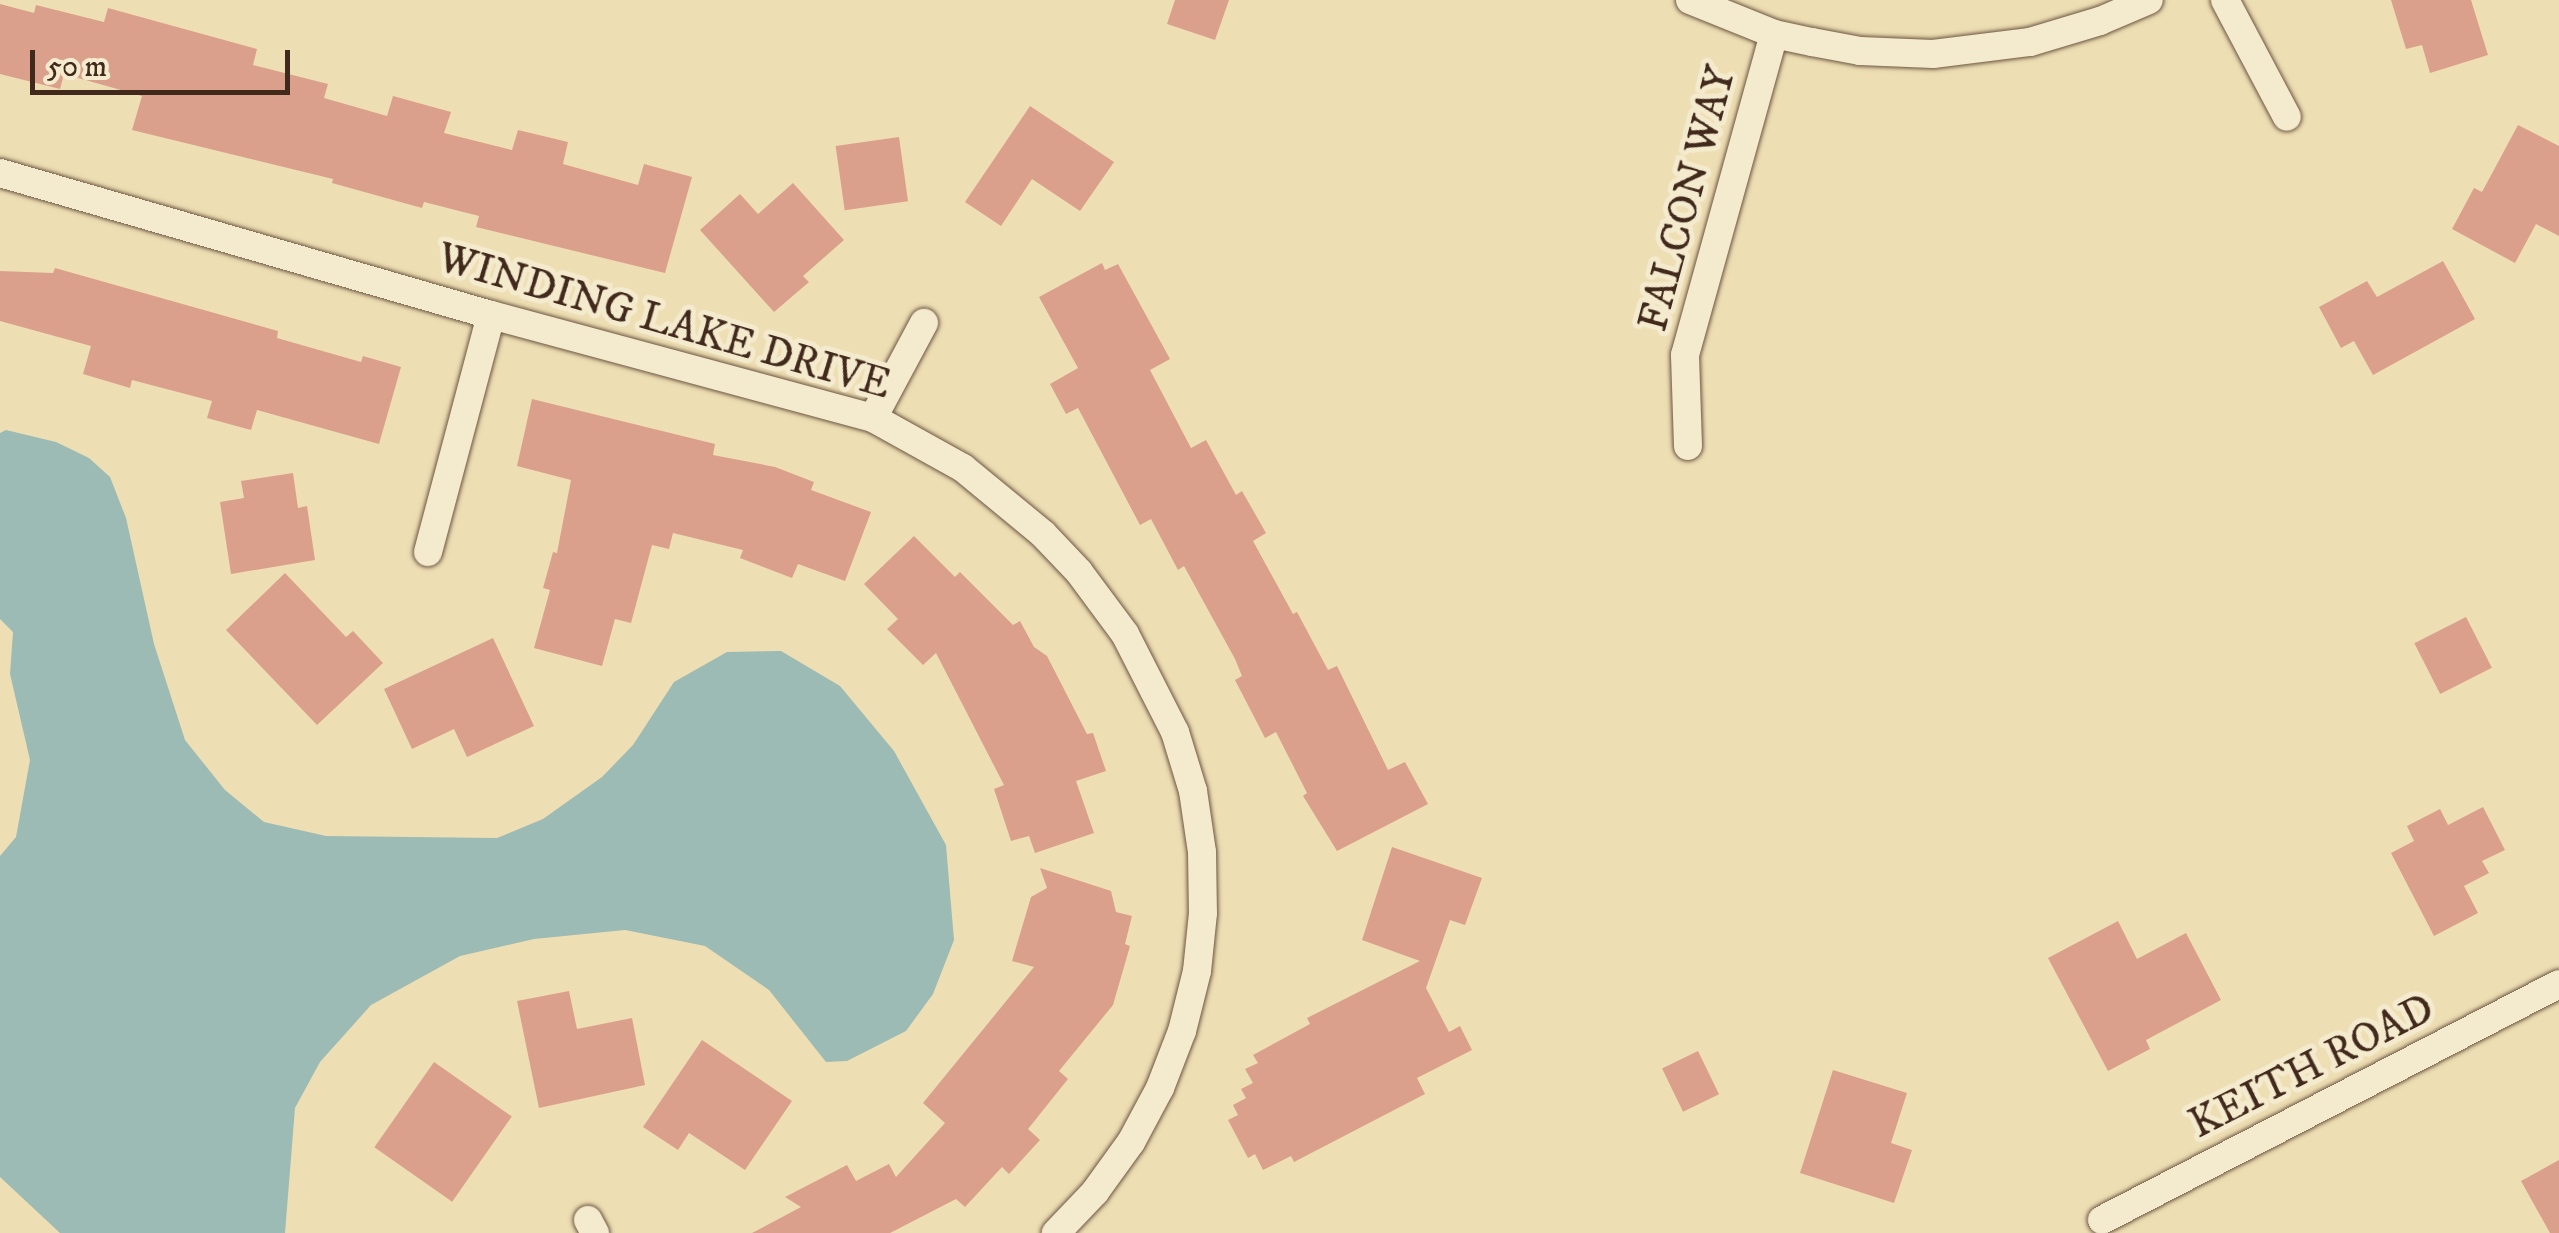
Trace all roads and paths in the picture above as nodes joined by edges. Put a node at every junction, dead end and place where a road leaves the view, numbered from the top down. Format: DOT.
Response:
graph roads {
  1 [pos="1690,0"];
  2 [pos="2149,0"];
  3 [pos="2225,0"];
  4 [pos="1774,34"];
  5 [pos="2287,116"];
  6 [pos="0,173"];
  7 [pos="492,315"];
  8 [pos="924,324"];
  9 [pos="873,418"];
  10 [pos="1688,446"];
  11 [pos="428,552"];
  12 [pos="2559,984"];
  13 [pos="2102,1220"];
  14 [pos="1056,1233"];
  1 -- 4 [label="street"];
  2 -- 4 [label="street"];
  3 -- 5 [label="street"];
  4 -- 10 [label="street, FALCON WAY"];
  6 -- 7 [label="street, WINDING LAKE DRIVE"];
  7 -- 9 [label="street, WINDING LAKE DRIVE"];
  7 -- 11 [label="street"];
  8 -- 9 [label="street"];
  9 -- 14 [label="street, WINDING LAKE DRIVE"];
  12 -- 13 [label="street, KEITH ROAD"];
}
